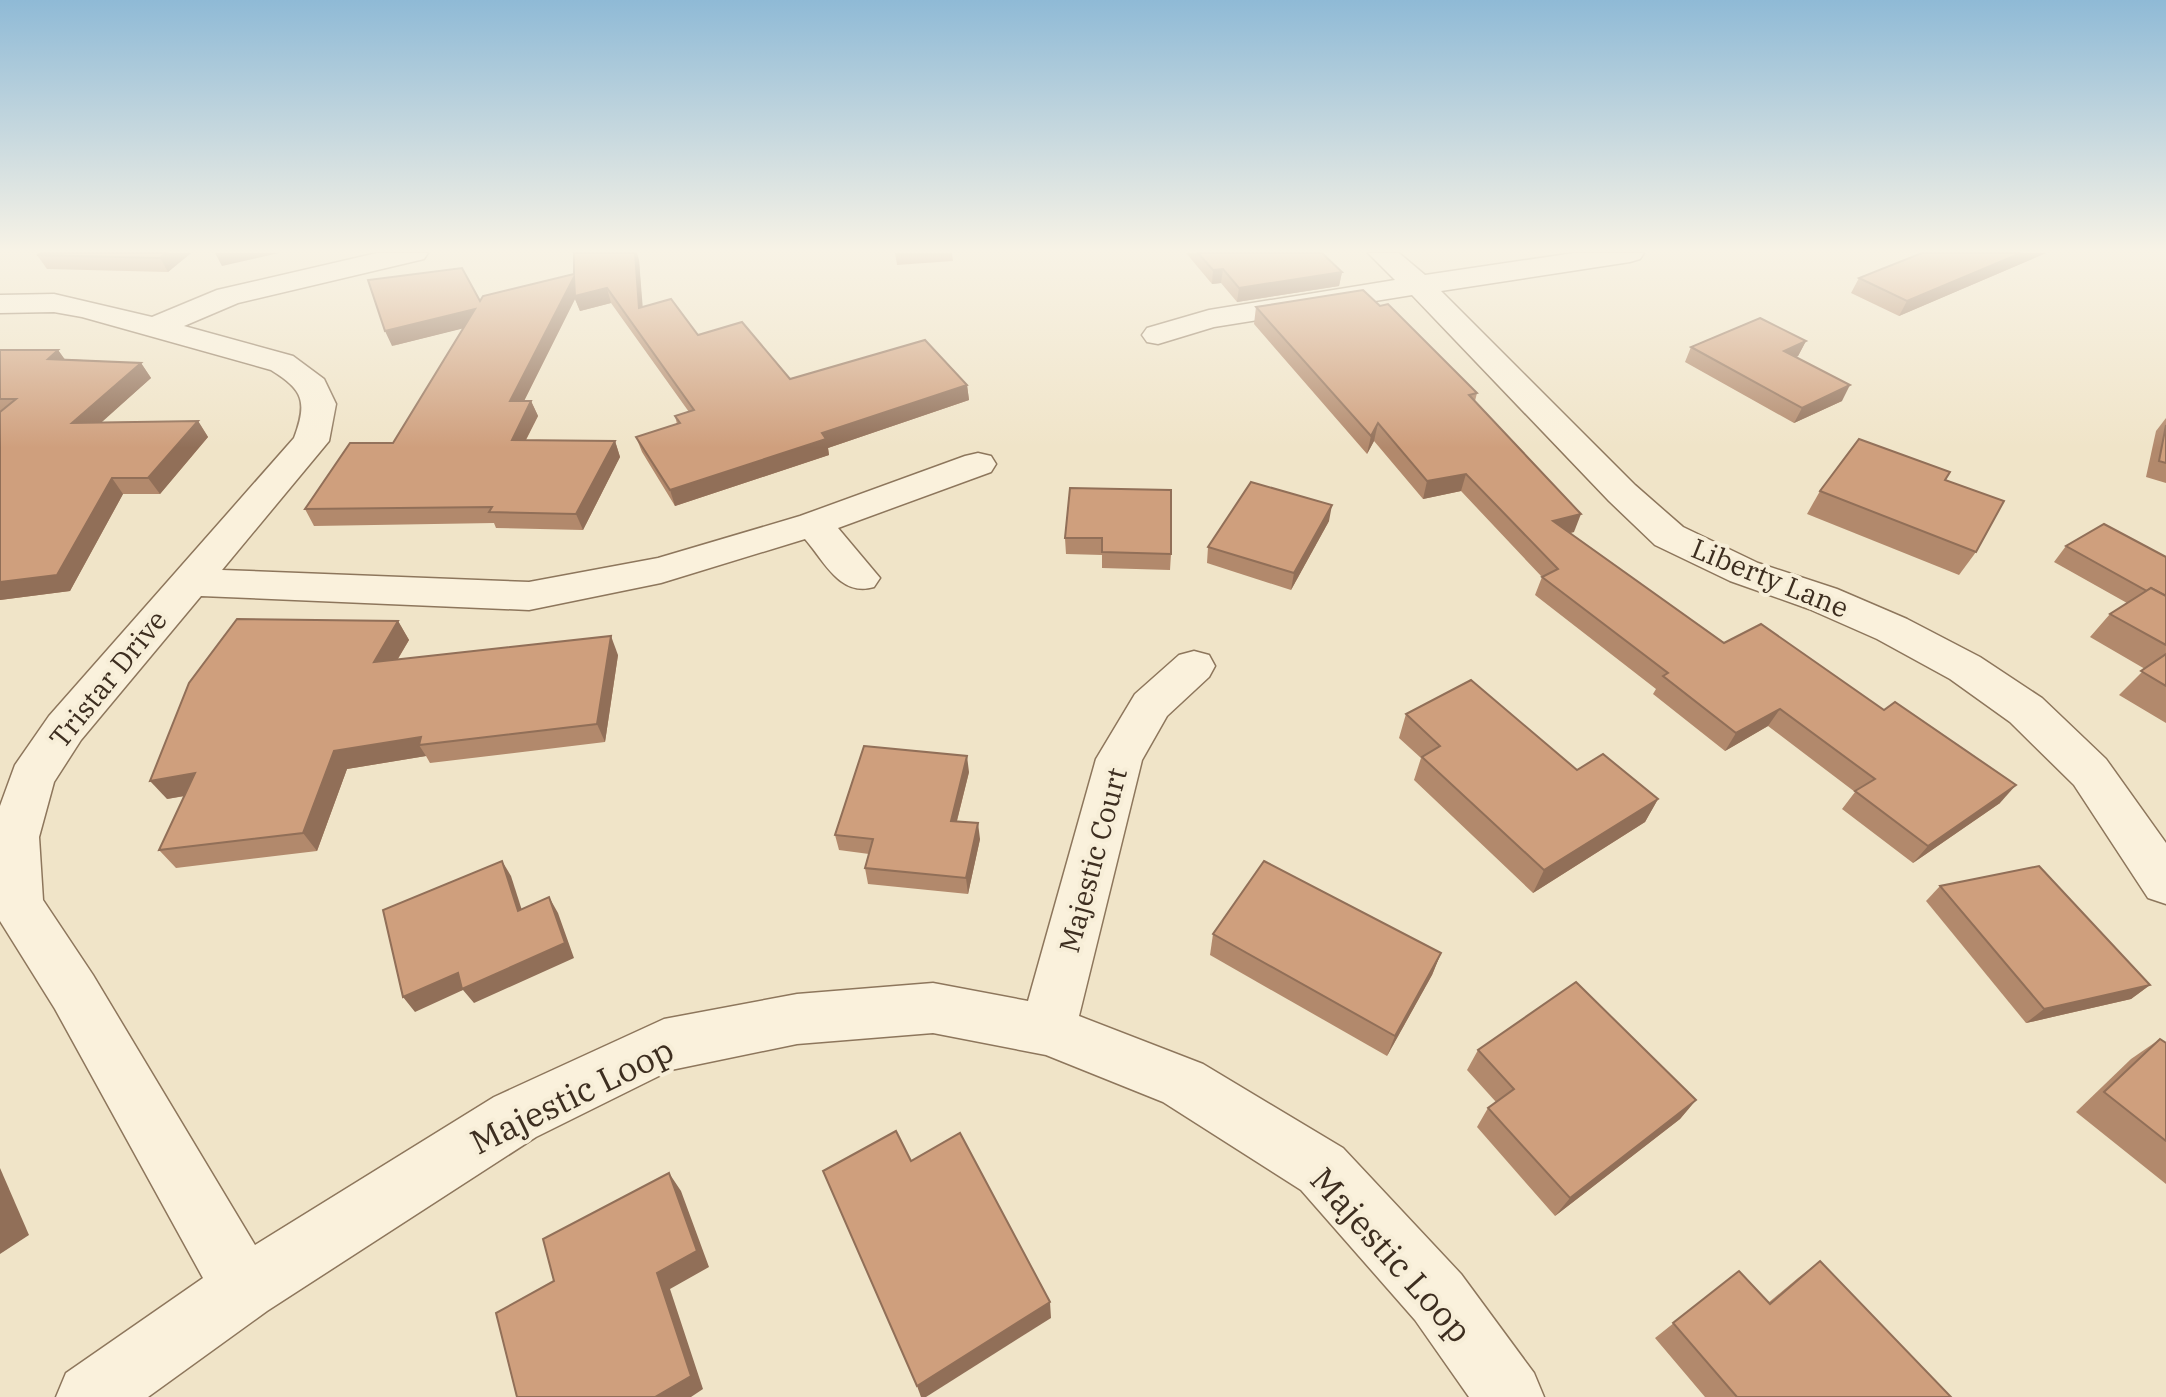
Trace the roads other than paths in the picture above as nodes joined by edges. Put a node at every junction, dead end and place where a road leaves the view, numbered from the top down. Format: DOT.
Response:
graph roads {
  1 [pos="116,318"];
  2 [pos="176,318"];
  3 [pos="1214,318"];
  4 [pos="1451,318"];
  5 [pos="151,329"];
  6 [pos="1158,335"];
  7 [pos="978,464"];
  8 [pos="813,524"];
  9 [pos="860,578"];
  10 [pos="188,582"];
  11 [pos="1194,666"];
  12 [pos="16,781"];
  13 [pos="2166,883"];
  14 [pos="1048,1030"];
  15 [pos="244,1288"];
  16 [pos="90,1397"];
  17 [pos="1510,1397"];
  1 -- 5 [label="street, Tristar Drive"];
  2 -- 5 [label="street"];
  3 -- 6 [label="street"];
  4 -- 13 [label="street, Liberty Lane"];
  5 -- 10 [label="street, Tristar Drive"];
  7 -- 8 [label="street"];
  8 -- 9 [label="street"];
  8 -- 10 [label="street"];
  10 -- 12 [label="street, Tristar Drive"];
  11 -- 14 [label="street, Majestic Court"];
  12 -- 15 [label="street, Tristar Drive"];
  14 -- 15 [label="street, Majestic Loop"];
  14 -- 17 [label="street, Majestic Loop"];
  15 -- 16 [label="street, Majestic Loop"];
}
